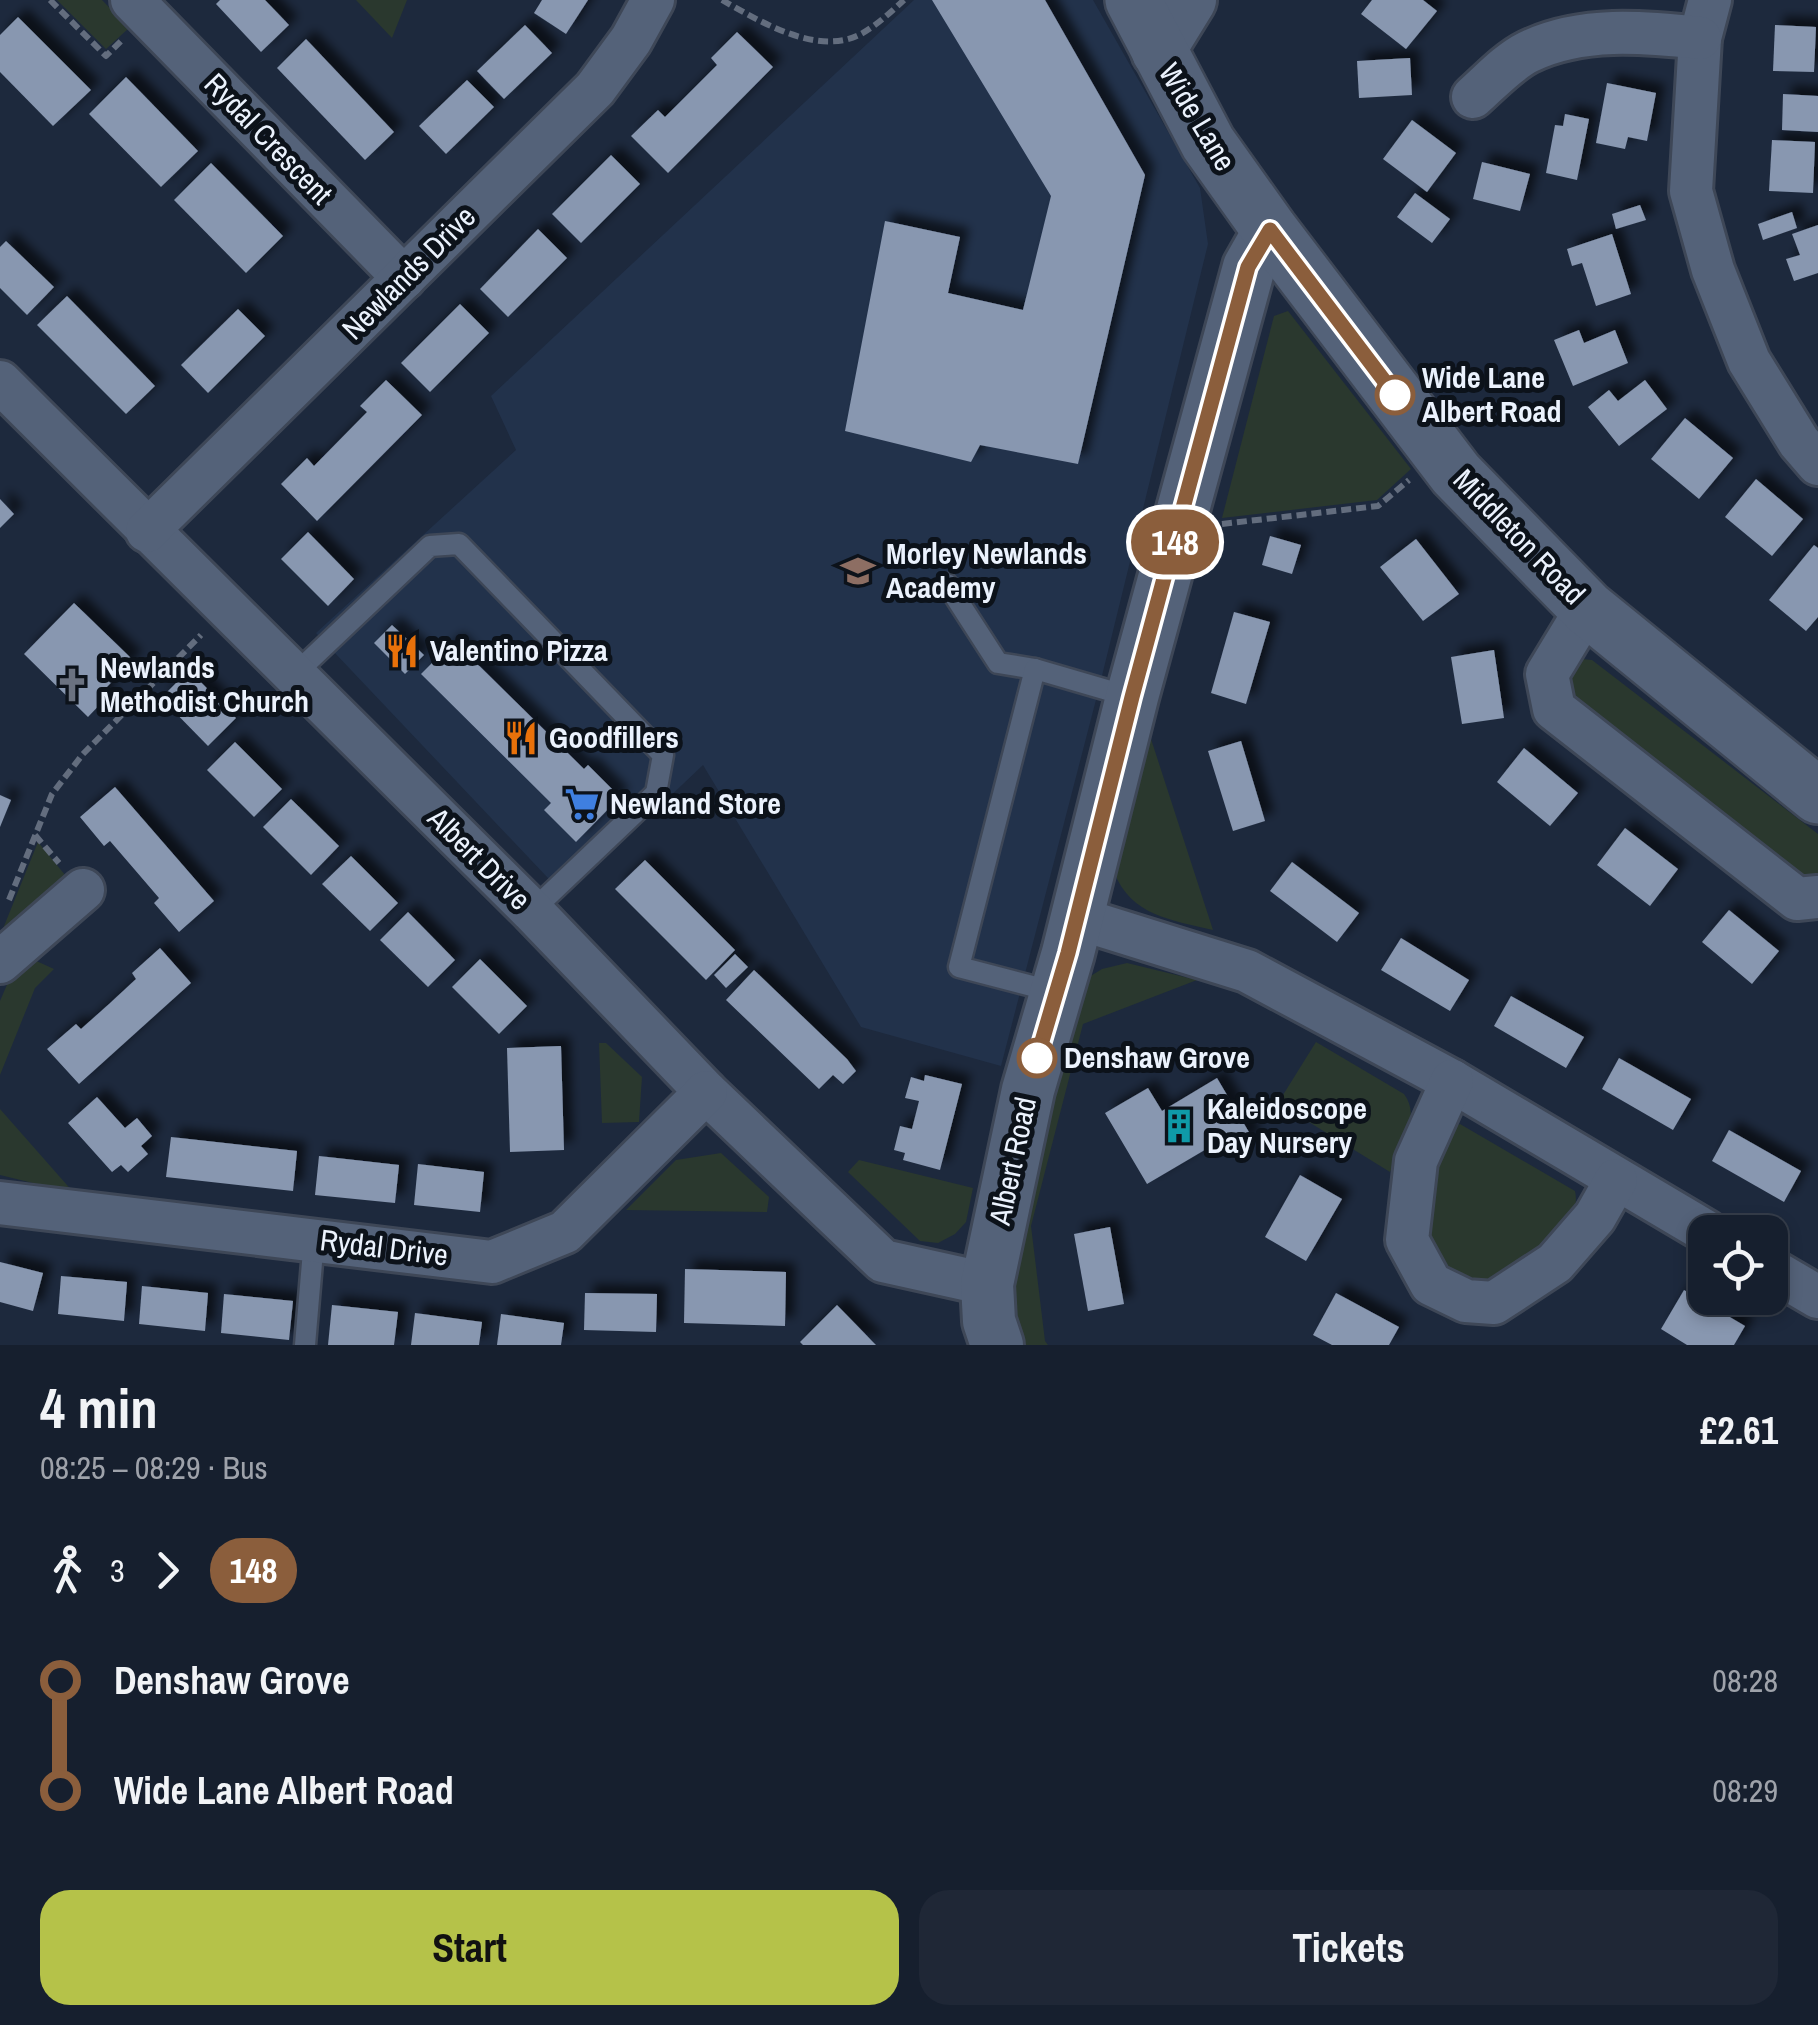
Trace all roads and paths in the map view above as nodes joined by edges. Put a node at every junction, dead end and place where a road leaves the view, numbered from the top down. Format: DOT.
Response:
graph roads {
  1 [pos="50,0"];
  2 [pos="653,0"];
  3 [pos="722,0"];
  4 [pos="904,0"];
  5 [pos="1133,0"];
  6 [pos="1190,0"];
  7 [pos="139,8"];
  8 [pos="1705,19"];
  9 [pos="1158,52"];
  10 [pos="1473,98"];
  11 [pos="1270,230"];
  12 [pos="404,278"];
  13 [pos="0,382"];
  14 [pos="1440,453"];
  15 [pos="1818,464"];
  16 [pos="1179,529"];
  17 [pos="147,531"];
  18 [pos="947,584"];
  19 [pos="228,608"];
  20 [pos="1587,608"];
  21 [pos="1034,669"];
  22 [pos="295,674"];
  23 [pos="1132,697"];
  24 [pos="1818,796"];
  25 [pos="82,890"];
  26 [pos="1818,898"];
  27 [pos="7,907"];
  28 [pos="532,911"];
  29 [pos="1077,918"];
  30 [pos="0,962"];
  31 [pos="1056,992"];
  32 [pos="1452,1081"];
  33 [pos="706,1092"];
  34 [pos="1616,1180"];
  35 [pos="0,1203"];
  36 [pos="1688,1221"];
  37 [pos="314,1239"];
  38 [pos="1788,1280"];
  39 [pos="986,1284"];
  40 [pos="1818,1297"];
  41 [pos="305,1345"];
  42 [pos="996,1345"];
  1 -- 7 [label="path"];
  2 -- 12 [label="street, Newlands Drive"];
  3 -- 4 [label="path"];
  5 -- 9 [label="main road, Wide Lane"];
  6 -- 9 [label="street"];
  7 -- 12 [label="street, Rydal Crescent"];
  8 -- 10 [label="street"];
  8 -- 15 [label="street"];
  9 -- 11 [label="main road, Wide Lane"];
  11 -- 14 [label="main road, Middleton Road"];
  11 -- 16 [label="street, Albert Road"];
  12 -- 17 [label="street, Newlands Drive"];
  13 -- 17 [label="street, Albert Drive"];
  14 -- 16 [label="path"];
  14 -- 20 [label="main road, Middleton Road"];
  16 -- 23 [label="street, Albert Road"];
  17 -- 19 [label="street, Albert Drive"];
  18 -- 21 [label="lane"];
  19 -- 22 [label="street, Albert Drive"];
  19 -- 27 [label="path"];
  20 -- 24 [label="main road, Middleton Road"];
  20 -- 26 [label="street"];
  21 -- 23 [label="lane"];
  21 -- 31 [label="lane"];
  22 -- 28 [label="street, Albert Drive"];
  22 -- 28 [label="lane"];
  23 -- 29 [label="street, Albert Road"];
  25 -- 30 [label="street"];
  28 -- 33 [label="street, Albert Drive"];
  29 -- 31 [label="street, Albert Road"];
  29 -- 32 [label="street"];
  31 -- 39 [label="street, Albert Road"];
  32 -- 34 [label="street"];
  32 -- 34 [label="street"];
  33 -- 37 [label="street, Rydal Drive"];
  33 -- 39 [label="street, Albert Drive"];
  34 -- 36 [label="street"];
  35 -- 37 [label="street, Rydal Drive"];
  37 -- 41 [label="lane"];
  38 -- 40 [label="street"];
  39 -- 42 [label="street, Albert Road"];
}
